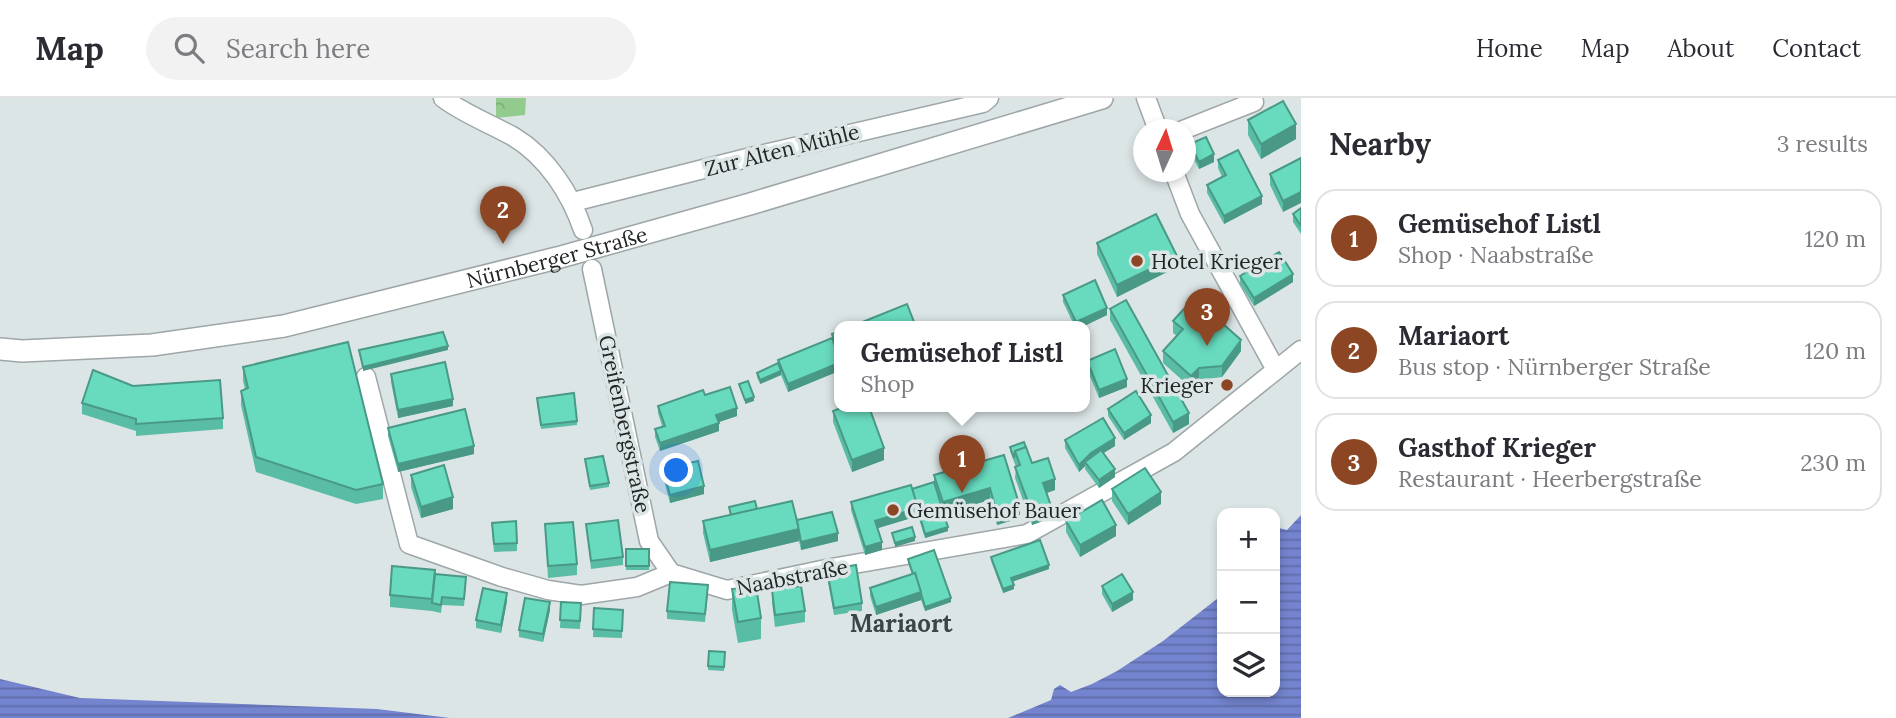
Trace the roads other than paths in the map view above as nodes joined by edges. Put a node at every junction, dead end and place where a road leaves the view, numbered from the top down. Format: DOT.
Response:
graph roads {
  1 [pos="443,98"];
  2 [pos="989,98"];
  3 [pos="1102,98"];
  4 [pos="1146,98"];
  5 [pos="1254,102"];
  6 [pos="1154,119"];
  7 [pos="1196,125"];
  8 [pos="1178,182"];
  9 [pos="573,202"];
  10 [pos="583,230"];
  11 [pos="592,269"];
  12 [pos="0,349"];
  13 [pos="1301,350"];
  14 [pos="1276,370"];
  15 [pos="366,377"];
  16 [pos="671,573"];
  1 -- 9 [label="street"];
  2 -- 9 [label="street, Zur Alten Mühle"];
  3 -- 12 [label="main road, Nürnberger Straße"];
  4 -- 6 [label="street"];
  5 -- 7 [label="street"];
  8 -- 14 [label="street"];
  9 -- 10 [label="street"];
  11 -- 16 [label="street, Greifenbergstraße"];
  13 -- 14 [label="street, Naabstraße"];
  14 -- 16 [label="street, Naabstraße"];
  15 -- 16 [label="street"];
}
